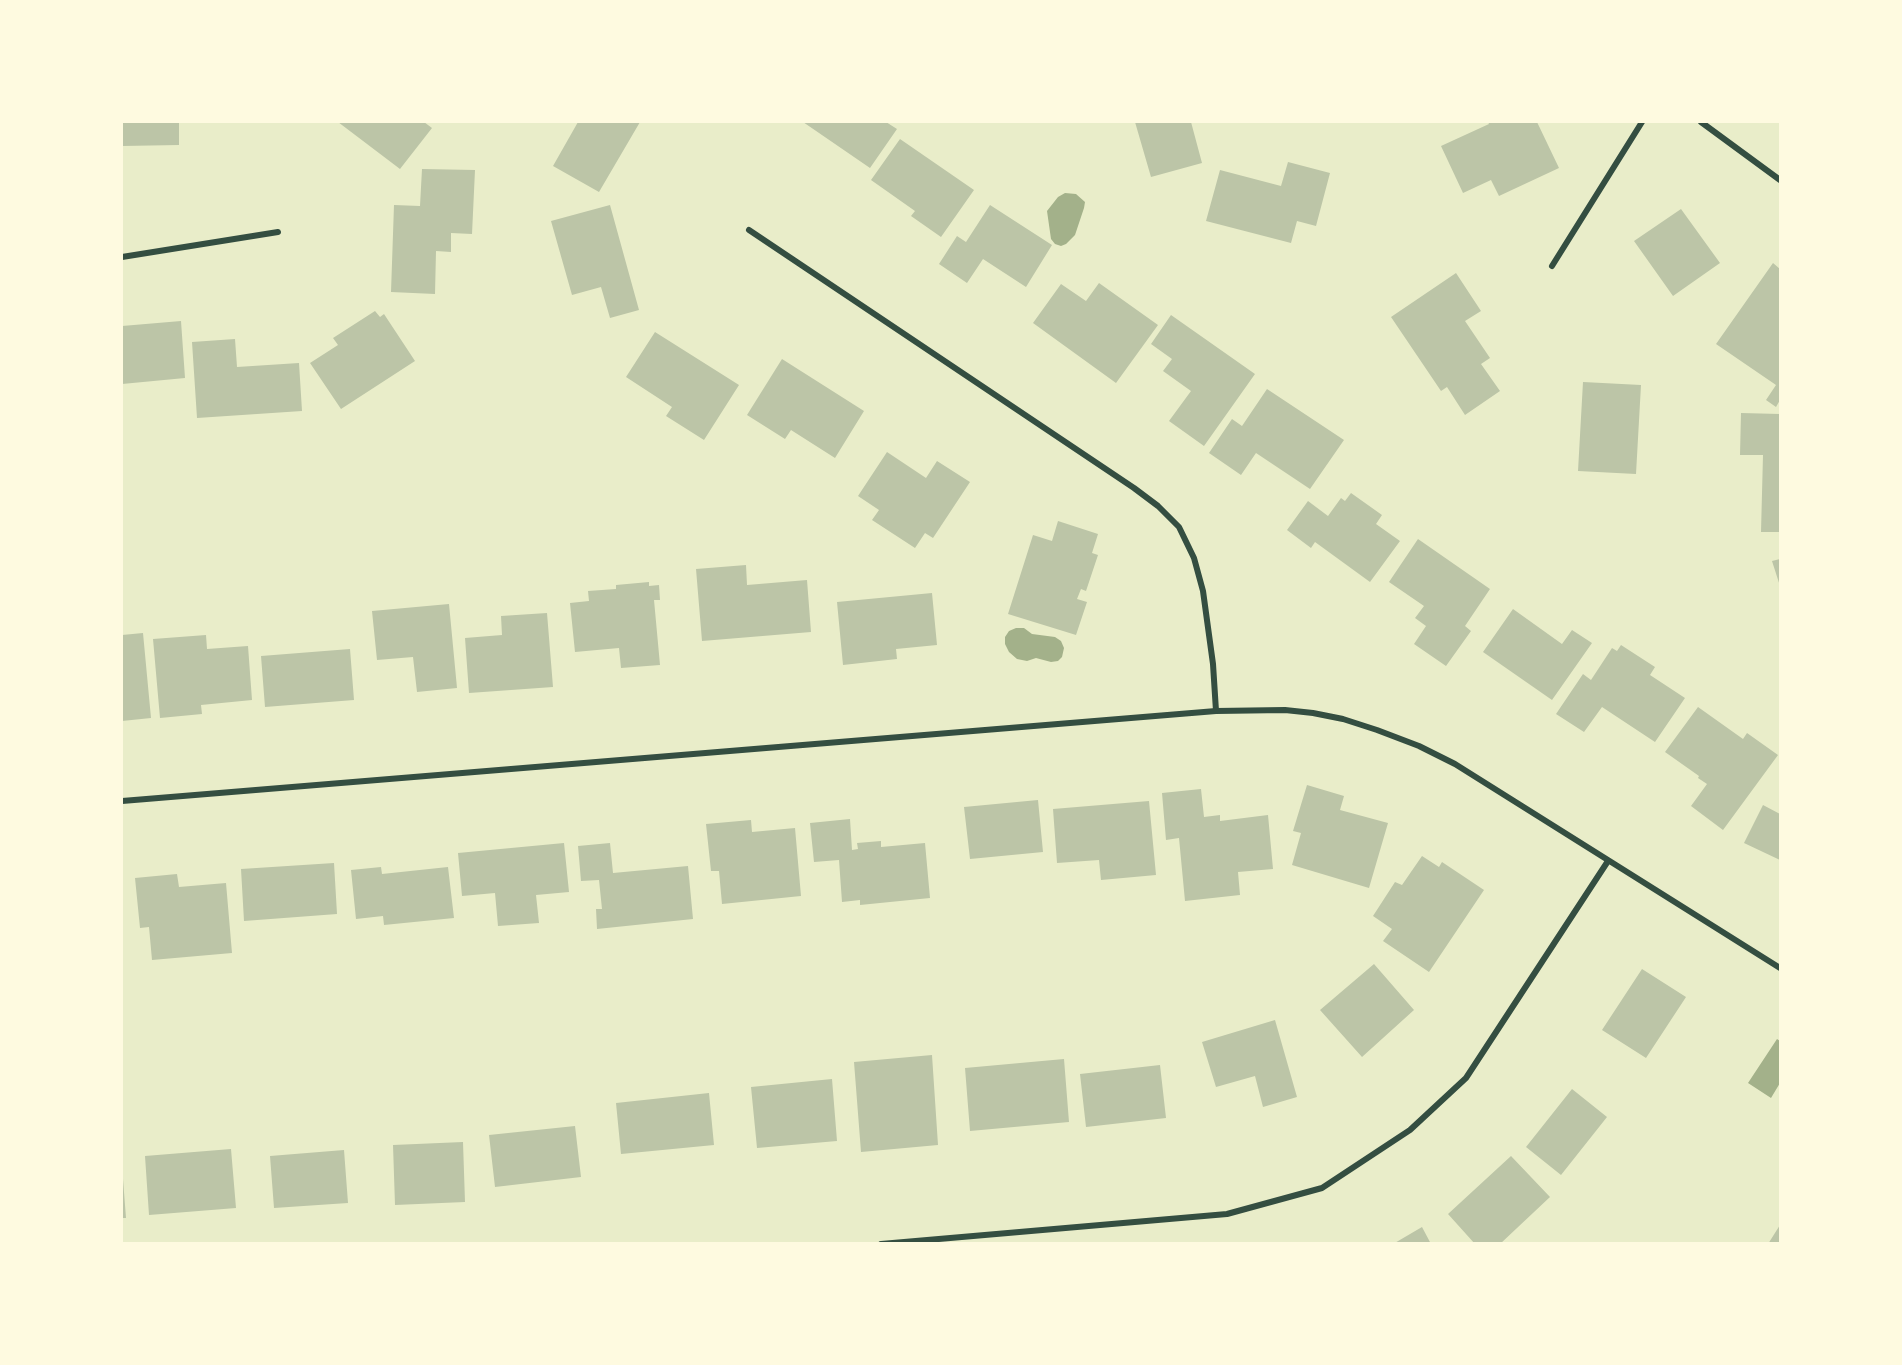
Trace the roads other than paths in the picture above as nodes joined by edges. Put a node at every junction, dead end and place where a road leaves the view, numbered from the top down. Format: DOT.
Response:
graph roads {
  1 [pos="1642,122"];
  2 [pos="1701,122"];
  3 [pos="1780,180"];
  4 [pos="749,230"];
  5 [pos="278,232"];
  6 [pos="122,257"];
  7 [pos="1552,266"];
  8 [pos="1216,711"];
  9 [pos="122,801"];
  10 [pos="1608,861"];
  11 [pos="1780,968"];
  12 [pos="881,1244"];
  1 -- 7 [label="street"];
  2 -- 3 [label="street"];
  4 -- 8 [label="street"];
  5 -- 6 [label="street"];
  8 -- 9 [label="street"];
  8 -- 10 [label="street"];
  10 -- 11 [label="street"];
  10 -- 12 [label="street"];
}
